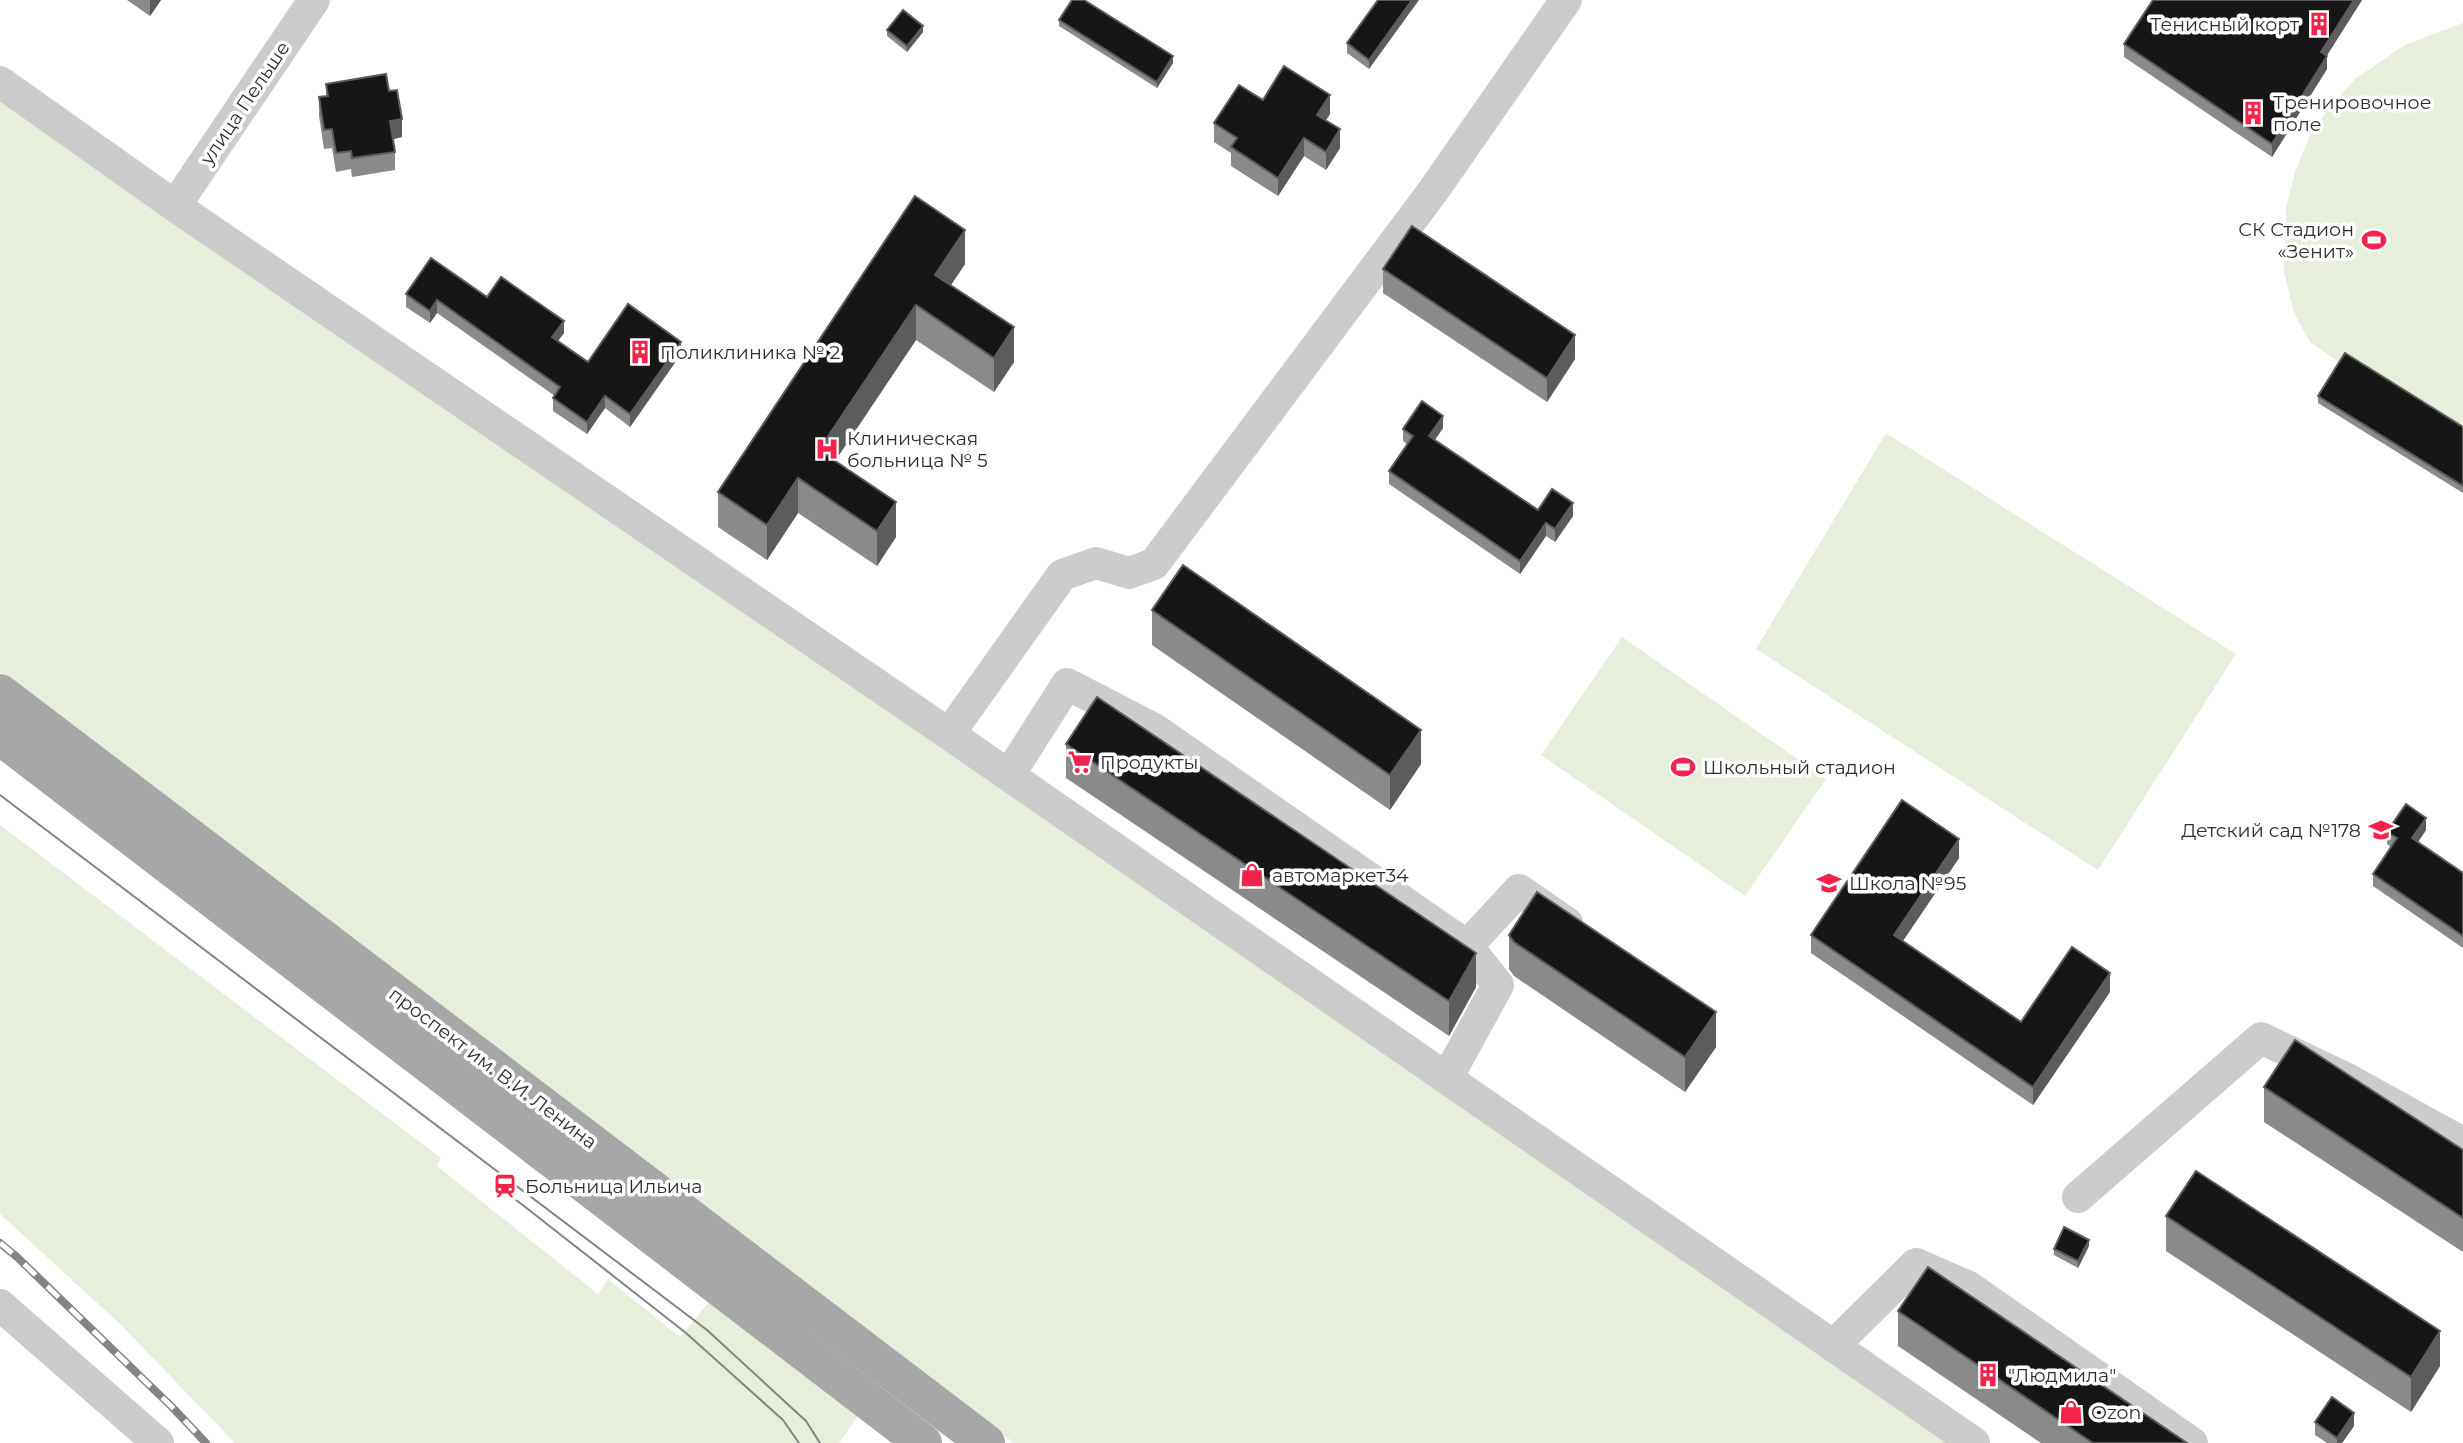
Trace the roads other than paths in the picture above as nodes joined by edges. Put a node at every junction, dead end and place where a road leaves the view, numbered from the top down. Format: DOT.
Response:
graph roads {
  1 [pos="314,0"];
  2 [pos="1566,0"];
  3 [pos="0,82"];
  4 [pos="176,206"];
  5 [pos="0,693"];
  6 [pos="949,734"];
  7 [pos="0,736"];
  8 [pos="1009,775"];
  9 [pos="1596,943"];
  10 [pos="1467,946"];
  11 [pos="1447,1078"];
  12 [pos="2463,1143"];
  13 [pos="2078,1197"];
  14 [pos="0,1305"];
  15 [pos="1833,1346"];
  16 [pos="158,1443"];
  17 [pos="923,1443"];
  18 [pos="986,1443"];
  19 [pos="1974,1443"];
  20 [pos="2192,1443"];
  1 -- 4 [label="street, улица Пельше"];
  2 -- 6 [label="street"];
  3 -- 4 [label="street"];
  4 -- 6 [label="street"];
  5 -- 18 [label="main road, проспект им. В.И. Ленина"];
  6 -- 8 [label="street"];
  7 -- 17 [label="main road, проспект им. В.И. Ленина"];
  8 -- 10 [label="street"];
  8 -- 11 [label="street"];
  9 -- 10 [label="street"];
  10 -- 11 [label="street"];
  11 -- 15 [label="street"];
  12 -- 13 [label="street"];
  14 -- 16 [label="street"];
  15 -- 19 [label="street"];
  15 -- 20 [label="street"];
}
